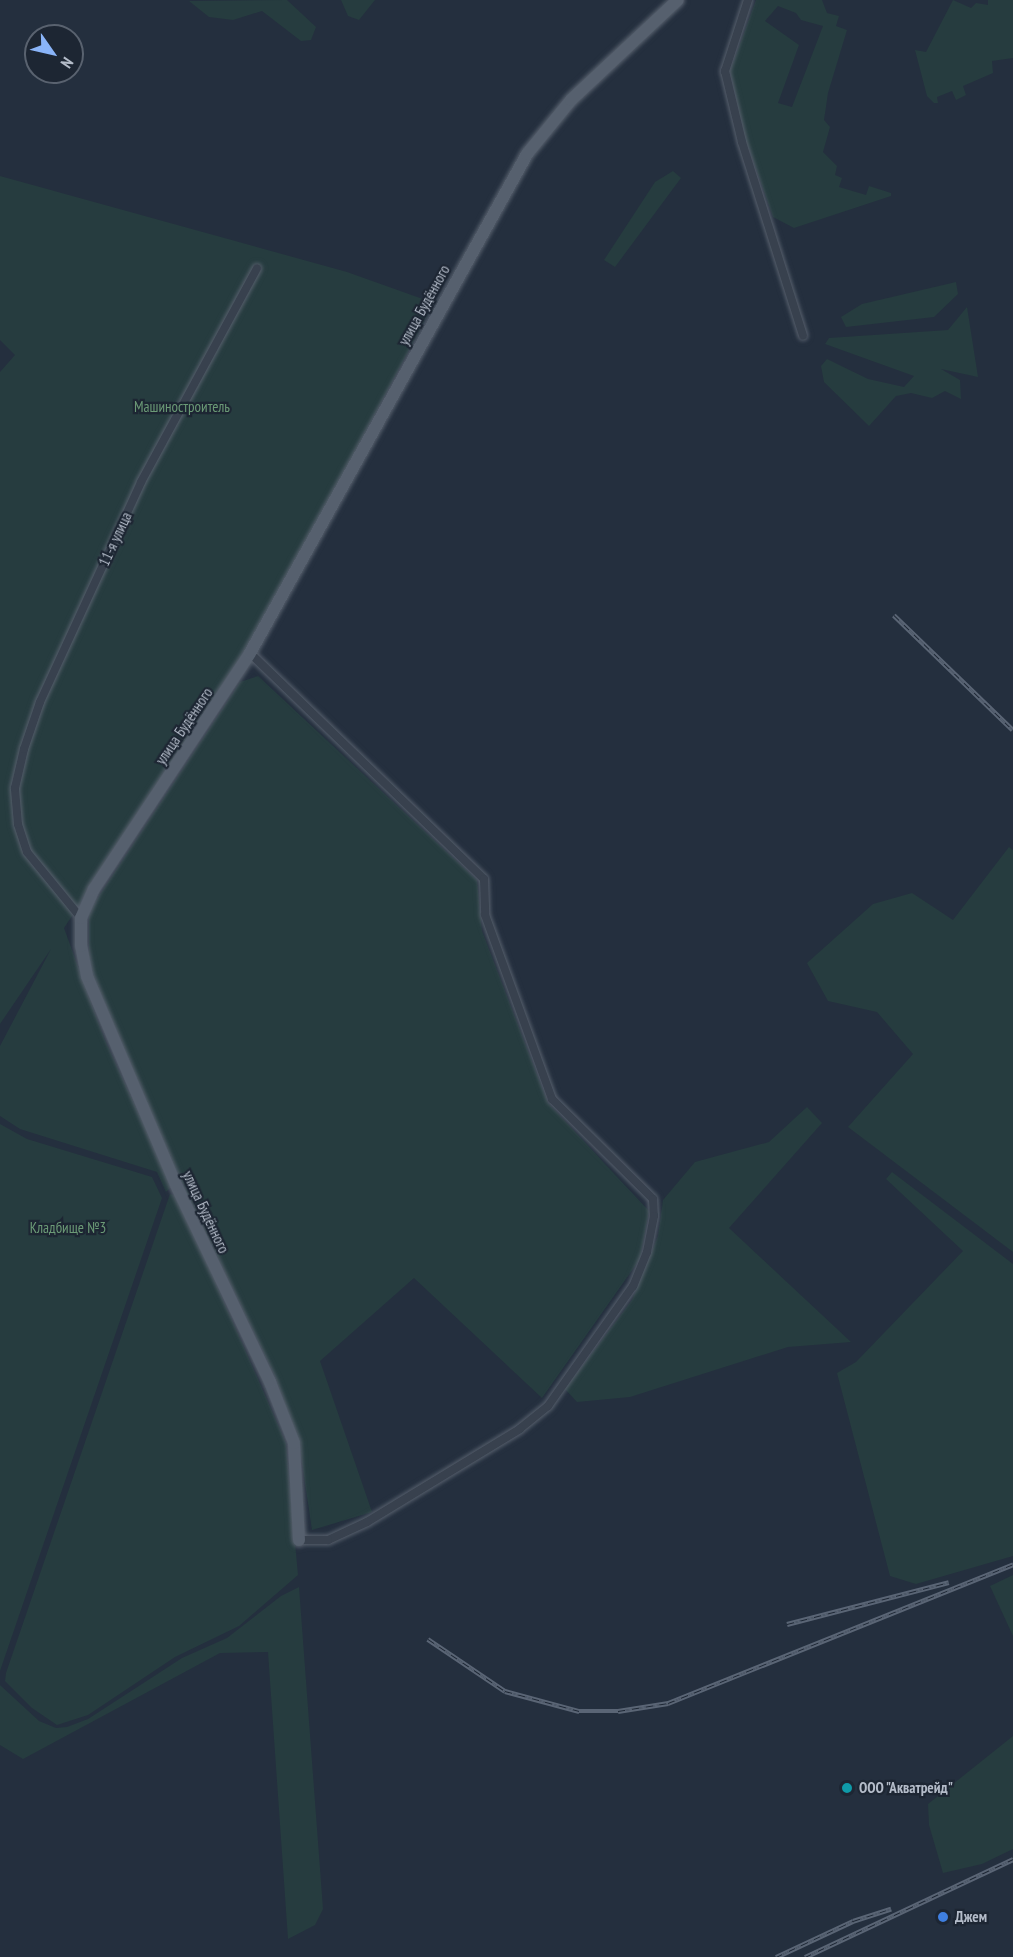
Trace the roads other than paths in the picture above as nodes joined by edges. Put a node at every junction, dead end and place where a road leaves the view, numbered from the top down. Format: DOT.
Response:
graph roads {
  1 [pos="678,0"];
  2 [pos="748,0"];
  3 [pos="257,268"];
  4 [pos="802,336"];
  5 [pos="250,653"];
  6 [pos="81,918"];
  7 [pos="298,1540"];
  1 -- 5 [label="main road, улица Будённого"];
  2 -- 4 [label="street"];
  3 -- 6 [label="street, 11-я улица"];
  5 -- 6 [label="main road, улица Будённого"];
  5 -- 7 [label="street"];
  6 -- 7 [label="main road, улица Будённого"];
}
